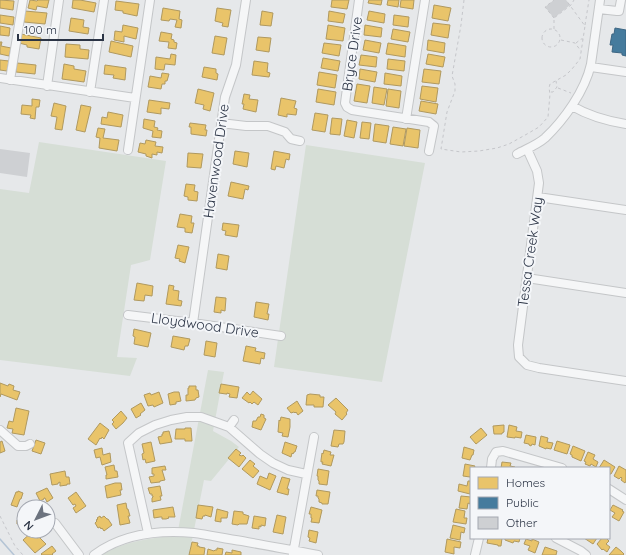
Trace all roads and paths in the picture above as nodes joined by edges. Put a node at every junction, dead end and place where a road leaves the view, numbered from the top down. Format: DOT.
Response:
graph roads {
  1 [pos="23,0"];
  2 [pos="59,0"];
  3 [pos="104,0"];
  4 [pos="150,0"];
  5 [pos="246,0"];
  6 [pos="359,0"];
  7 [pos="425,0"];
  8 [pos="464,0"];
  9 [pos="554,0"];
  10 [pos="566,0"];
  11 [pos="574,0"];
  12 [pos="589,0"];
  13 [pos="621,0"];
  14 [pos="600,4"];
  15 [pos="570,5"];
  16 [pos="554,18"];
  17 [pos="585,26"];
  18 [pos="554,30"];
  19 [pos="583,39"];
  20 [pos="560,40"];
  21 [pos="575,43"];
  22 [pos="581,51"];
  23 [pos="591,67"];
  24 [pos="626,72"];
  25 [pos="0,78"];
  26 [pos="10,80"];
  27 [pos="556,80"];
  28 [pos="46,86"];
  29 [pos="557,87"];
  30 [pos="90,92"];
  31 [pos="550,92"];
  32 [pos="572,93"];
  33 [pos="135,98"];
  34 [pos="572,106"];
  35 [pos="406,119"];
  36 [pos="221,123"];
  37 [pos="626,124"];
  38 [pos="300,141"];
  39 [pos="527,149"];
  40 [pos="128,150"];
  41 [pos="429,151"];
  42 [pos="517,154"];
  43 [pos="538,197"];
  44 [pos="626,210"];
  45 [pos="527,278"];
  46 [pos="626,293"];
  47 [pos="128,315"];
  48 [pos="193,323"];
  49 [pos="281,336"];
  50 [pos="626,381"];
  51 [pos="0,430"];
  52 [pos="314,437"];
  53 [pos="30,444"];
  54 [pos="491,467"];
  55 [pos="559,467"];
  56 [pos="306,474"];
  57 [pos="610,490"];
  58 [pos="626,500"];
  59 [pos="0,516"];
  60 [pos="56,524"];
  61 [pos="148,533"];
  62 [pos="479,539"];
  63 [pos="558,539"];
  64 [pos="293,553"];
  65 [pos="23,555"];
  66 [pos="79,555"];
  67 [pos="94,555"];
  68 [pos="318,555"];
  69 [pos="475,555"];
  70 [pos="586,555"];
  1 -- 26 [label="street"];
  2 -- 28 [label="street"];
  3 -- 30 [label="street"];
  4 -- 33 [label="street"];
  5 -- 36 [label="street, Havenwood Drive"];
  6 -- 35 [label="street, Bryce Drive"];
  7 -- 35 [label="street"];
  8 -- 31 [label="path"];
  9 -- 16 [label="path"];
  10 -- 15 [label="path"];
  11 -- 15 [label="path"];
  12 -- 17 [label="path"];
  13 -- 14 [label="street"];
  14 -- 23 [label="street"];
  15 -- 16 [label="path"];
  15 -- 17 [label="path"];
  16 -- 18 [label="path"];
  17 -- 19 [label="path"];
  18 -- 20 [label="path"];
  18 -- 20 [label="path"];
  19 -- 21 [label="path"];
  19 -- 22 [label="path"];
  20 -- 21 [label="path"];
  21 -- 22 [label="path"];
  22 -- 27 [label="path"];
  23 -- 24 [label="street"];
  23 -- 34 [label="street"];
  25 -- 26 [label="street"];
  26 -- 28 [label="street"];
  27 -- 29 [label="path"];
  27 -- 31 [label="path"];
  28 -- 30 [label="street"];
  29 -- 31 [label="path"];
  29 -- 32 [label="path"];
  30 -- 33 [label="street"];
  33 -- 40 [label="street"];
  34 -- 37 [label="street"];
  34 -- 39 [label="street"];
  35 -- 41 [label="street"];
  36 -- 38 [label="street"];
  36 -- 48 [label="street, Havenwood Drive"];
  39 -- 42 [label="street"];
  39 -- 43 [label="street, Tessa Creek Way"];
  43 -- 44 [label="street"];
  43 -- 45 [label="street, Tessa Creek Way"];
  45 -- 46 [label="street"];
  45 -- 50 [label="street, Tessa Creek Way"];
  47 -- 48 [label="street, Lloydwood Drive"];
  48 -- 49 [label="street, Lloydwood Drive"];
  51 -- 53 [label="street"];
  52 -- 56 [label="street"];
  54 -- 55 [label="street"];
  56 -- 61 [label="street"];
  56 -- 64 [label="street"];
  57 -- 58 [label="street"];
  59 -- 65 [label="path"];
  60 -- 66 [label="street"];
  61 -- 64 [label="street"];
  61 -- 67 [label="street"];
  62 -- 69 [label="street"];
  63 -- 70 [label="street"];
  64 -- 68 [label="street"];
}
